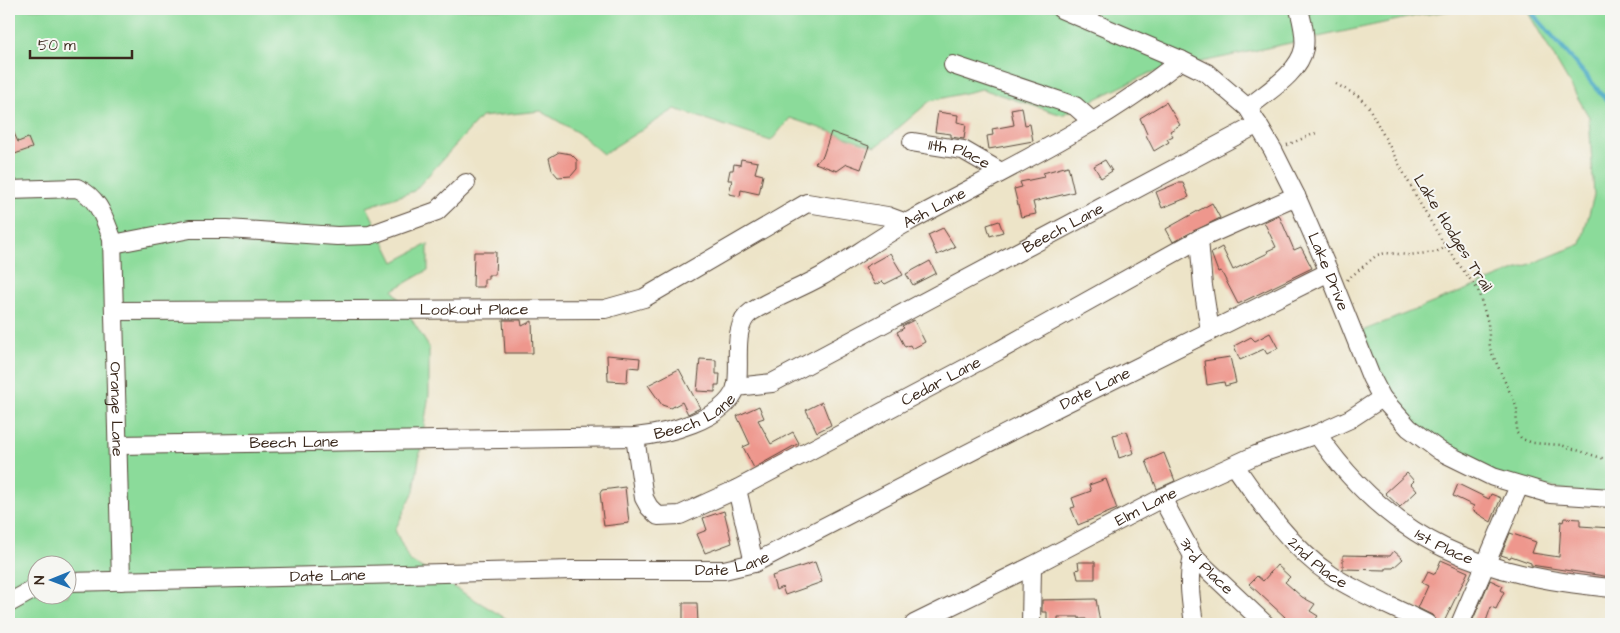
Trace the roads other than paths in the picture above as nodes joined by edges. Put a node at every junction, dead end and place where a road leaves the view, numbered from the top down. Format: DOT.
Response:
graph roads {
  1 [pos="1061,9"];
  2 [pos="1299,9"];
  3 [pos="1181,60"];
  4 [pos="953,65"];
  5 [pos="1248,108"];
  6 [pos="1093,122"];
  7 [pos="1258,124"];
  8 [pos="912,142"];
  9 [pos="1001,172"];
  10 [pos="466,183"];
  11 [pos="9,190"];
  12 [pos="1296,196"];
  13 [pos="906,223"];
  14 [pos="1199,240"];
  15 [pos="113,241"];
  16 [pos="1332,279"];
  17 [pos="115,311"];
  18 [pos="1210,331"];
  19 [pos="736,387"];
  20 [pos="1382,398"];
  21 [pos="1317,434"];
  22 [pos="635,437"];
  23 [pos="118,444"];
  24 [pos="1235,466"];
  25 [pos="1519,486"];
  26 [pos="737,489"];
  27 [pos="1162,498"];
  28 [pos="1611,498"];
  29 [pos="1194,556"];
  30 [pos="754,563"];
  31 [pos="1032,566"];
  32 [pos="1486,566"];
  33 [pos="121,581"];
  34 [pos="78,582"];
  35 [pos="1611,588"];
  36 [pos="28,593"];
  37 [pos="9,603"];
  38 [pos="914,624"];
  39 [pos="1031,624"];
  40 [pos="1194,624"];
  41 [pos="1265,624"];
  42 [pos="1427,624"];
  43 [pos="1460,624"];
  1 -- 3 [label="street, Lake Drive"];
  2 -- 5 [label="street"];
  3 -- 5 [label="street, Lake Drive"];
  3 -- 6 [label="street, Ash Lane"];
  4 -- 6 [label="street"];
  5 -- 7 [label="street, Lake Drive"];
  6 -- 9 [label="street, Ash Lane"];
  7 -- 12 [label="street, Lake Drive"];
  7 -- 19 [label="street, Beech Lane"];
  8 -- 9 [label="street, 11th Place"];
  9 -- 13 [label="street, Ash Lane"];
  10 -- 15 [label="street"];
  11 -- 15 [label="street"];
  12 -- 14 [label="street, Cedar Lane"];
  12 -- 16 [label="street, Lake Drive"];
  13 -- 17 [label="street, Lookout Place"];
  13 -- 19 [label="street, Ash Lane"];
  14 -- 18 [label="street"];
  14 -- 26 [label="street, Cedar Lane"];
  15 -- 17 [label="street, Orange Lane"];
  16 -- 18 [label="street, Date Lane"];
  16 -- 20 [label="street, Lake Drive"];
  17 -- 23 [label="street, Orange Lane"];
  18 -- 30 [label="street, Date Lane"];
  19 -- 22 [label="street, Beech Lane"];
  20 -- 21 [label="street, Elm Lane"];
  20 -- 25 [label="street, Lake Drive"];
  21 -- 24 [label="street, Elm Lane"];
  21 -- 32 [label="street, 1st Place"];
  22 -- 23 [label="street, Beech Lane"];
  22 -- 26 [label="street, Cedar Lane"];
  23 -- 33 [label="street, Orange Lane"];
  24 -- 27 [label="street, Elm Lane"];
  24 -- 42 [label="street, 2nd Place"];
  25 -- 28 [label="street, Lake Drive"];
  25 -- 32 [label="street"];
  26 -- 30 [label="street"];
  27 -- 29 [label="street, 3rd Place"];
  27 -- 31 [label="street, Elm Lane"];
  29 -- 40 [label="street"];
  29 -- 41 [label="street, 3rd Place"];
  30 -- 33 [label="street, Date Lane"];
  31 -- 38 [label="street, Elm Lane"];
  31 -- 39 [label="street"];
  32 -- 35 [label="street, 1st Place"];
  32 -- 43 [label="street"];
  33 -- 34 [label="street, Date Lane"];
  36 -- 37 [label="street"];
}
